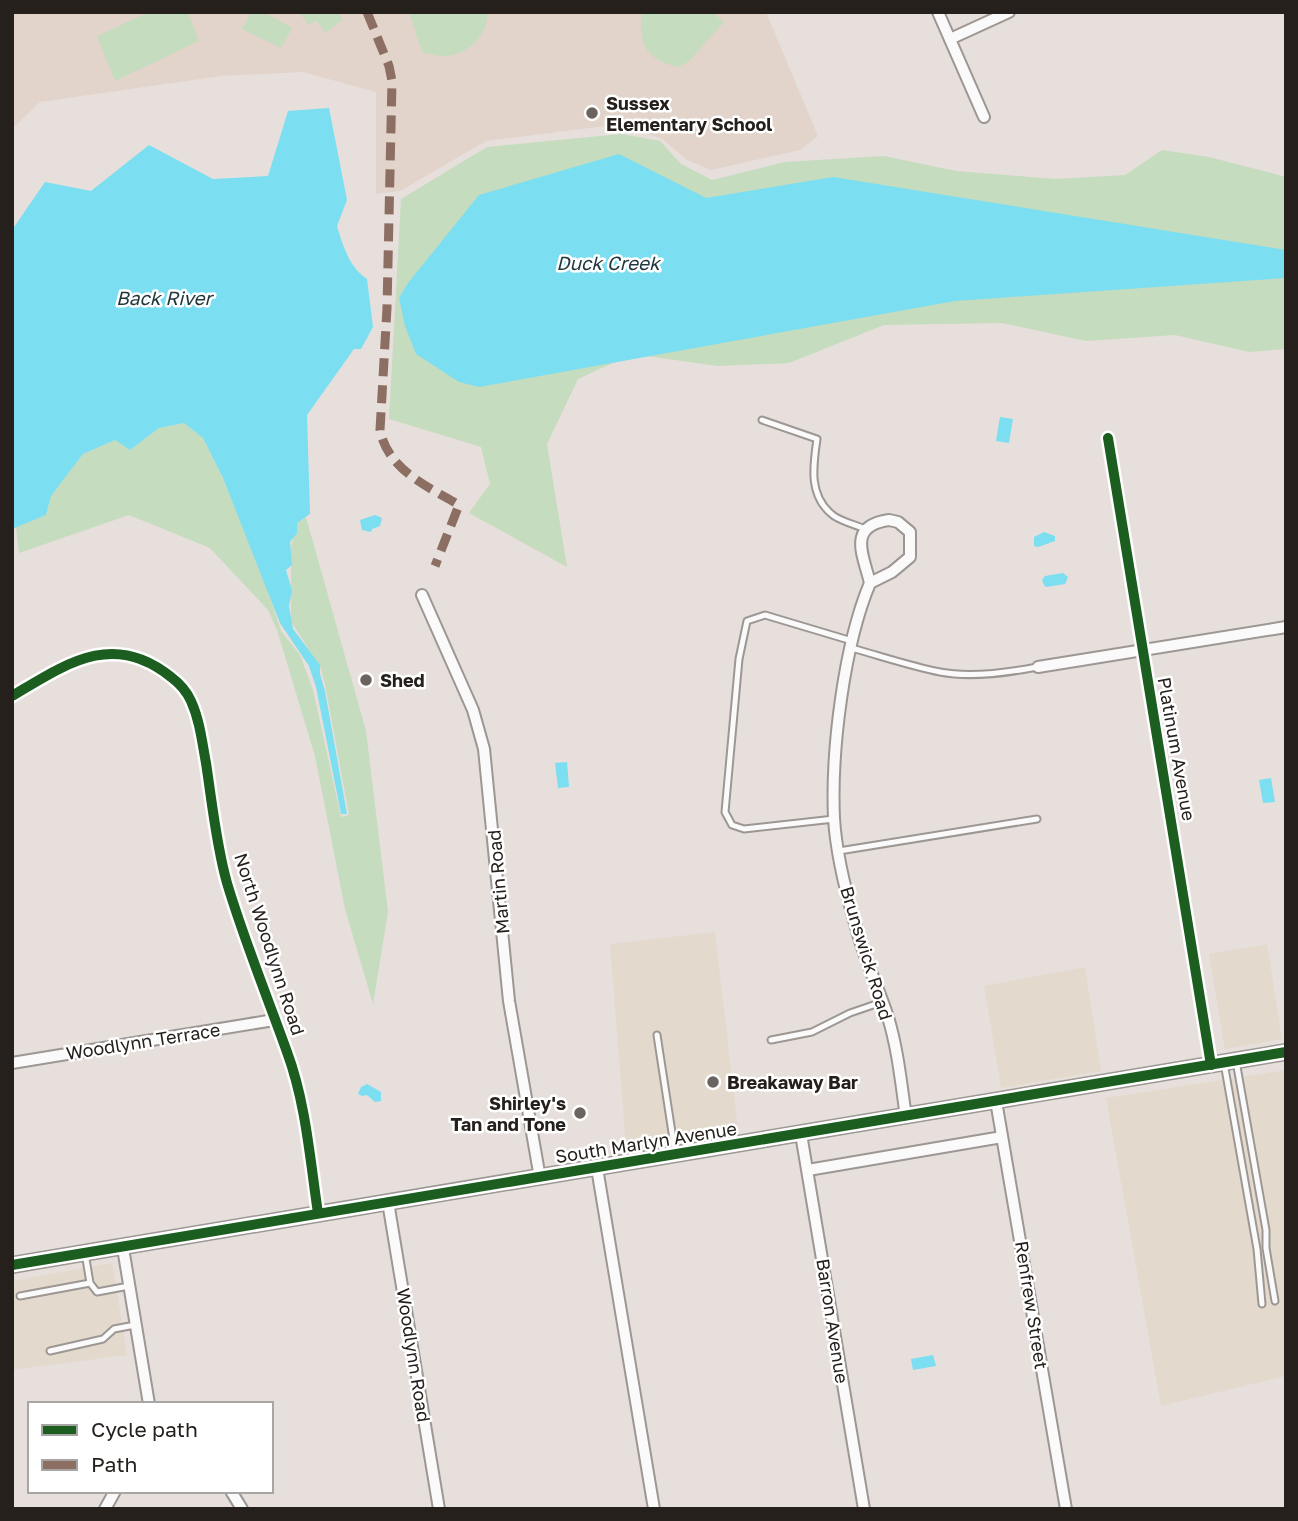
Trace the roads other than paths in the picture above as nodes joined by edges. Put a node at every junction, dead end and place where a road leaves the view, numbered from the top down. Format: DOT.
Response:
graph roads {
  1 [pos="938,12"];
  2 [pos="1009,12"];
  3 [pos="950,39"];
  4 [pos="984,117"];
  5 [pos="762,420"];
  6 [pos="1108,438"];
  7 [pos="865,529"];
  8 [pos="870,583"];
  9 [pos="422,595"];
  10 [pos="1286,627"];
  11 [pos="852,645"];
  12 [pos="1142,650"];
  13 [pos="1038,667"];
  14 [pos="12,696"];
  15 [pos="834,819"];
  16 [pos="1037,819"];
  17 [pos="839,851"];
  18 [pos="882,1002"];
  19 [pos="274,1020"];
  20 [pos="657,1035"];
  21 [pos="771,1040"];
  22 [pos="1286,1052"];
  23 [pos="12,1063"];
  24 [pos="1224,1063"];
  25 [pos="996,1101"];
  26 [pos="906,1117"];
  27 [pos="802,1134"];
  28 [pos="1002,1137"];
  29 [pos="676,1155"];
  30 [pos="597,1168"];
  31 [pos="808,1170"];
  32 [pos="540,1178"];
  33 [pos="388,1202"];
  34 [pos="318,1213"];
  35 [pos="123,1248"];
  36 [pos="85,1253"];
  37 [pos="12,1265"];
  38 [pos="90,1283"];
  39 [pos="129,1286"];
  40 [pos="20,1296"];
  41 [pos="1275,1301"];
  42 [pos="1262,1304"];
  43 [pos="135,1325"];
  44 [pos="50,1351"];
  45 [pos="149,1402"];
  46 [pos="114,1493"];
  47 [pos="232,1493"];
  48 [pos="105,1509"];
  49 [pos="242,1509"];
  50 [pos="439,1509"];
  51 [pos="654,1509"];
  52 [pos="864,1509"];
  53 [pos="1066,1509"];
  1 -- 3 [label="street"];
  2 -- 3 [label="street"];
  3 -- 4 [label="street"];
  5 -- 7 [label="lane"];
  6 -- 12 [label="street, Platinum Avenue"];
  7 -- 8 [label="street"];
  7 -- 8 [label="street"];
  8 -- 11 [label="street, Brunswick Road"];
  9 -- 32 [label="street, Martin Road"];
  10 -- 12 [label="street"];
  11 -- 13 [label="lane"];
  11 -- 15 [label="street, Brunswick Road"];
  11 -- 15 [label="lane"];
  12 -- 13 [label="street"];
  12 -- 24 [label="street, Platinum Avenue"];
  14 -- 19 [label="street, North Woodlynn Road"];
  15 -- 17 [label="street, Brunswick Road"];
  16 -- 17 [label="lane"];
  17 -- 18 [label="street, Brunswick Road"];
  18 -- 21 [label="lane"];
  18 -- 26 [label="street, Brunswick Road"];
  19 -- 23 [label="street, Woodlynn Terrace"];
  19 -- 34 [label="street, North Woodlynn Road"];
  20 -- 29 [label="lane"];
  22 -- 24 [label="street, South Marlyn Avenue"];
  24 -- 25 [label="street, South Marlyn Avenue"];
  24 -- 41 [label="lane"];
  24 -- 42 [label="lane"];
  25 -- 26 [label="street, South Marlyn Avenue"];
  25 -- 28 [label="street, Renfrew Street"];
  26 -- 27 [label="street, South Marlyn Avenue"];
  27 -- 29 [label="street, South Marlyn Avenue"];
  27 -- 31 [label="street, Barron Avenue"];
  28 -- 31 [label="street"];
  28 -- 53 [label="street, Renfrew Street"];
  29 -- 30 [label="street, South Marlyn Avenue"];
  30 -- 32 [label="street, South Marlyn Avenue"];
  30 -- 51 [label="street"];
  31 -- 52 [label="street, Barron Avenue"];
  32 -- 33 [label="street, South Marlyn Avenue"];
  33 -- 34 [label="street, South Marlyn Avenue"];
  33 -- 50 [label="street, Woodlynn Road"];
  34 -- 35 [label="street, South Marlyn Avenue"];
  35 -- 36 [label="street, South Marlyn Avenue"];
  35 -- 39 [label="street"];
  36 -- 37 [label="street, South Marlyn Avenue"];
  36 -- 38 [label="lane"];
  38 -- 39 [label="lane"];
  38 -- 40 [label="lane"];
  39 -- 43 [label="street"];
  43 -- 44 [label="lane"];
  43 -- 45 [label="street"];
  46 -- 48 [label="street"];
  47 -- 49 [label="street"];
}
